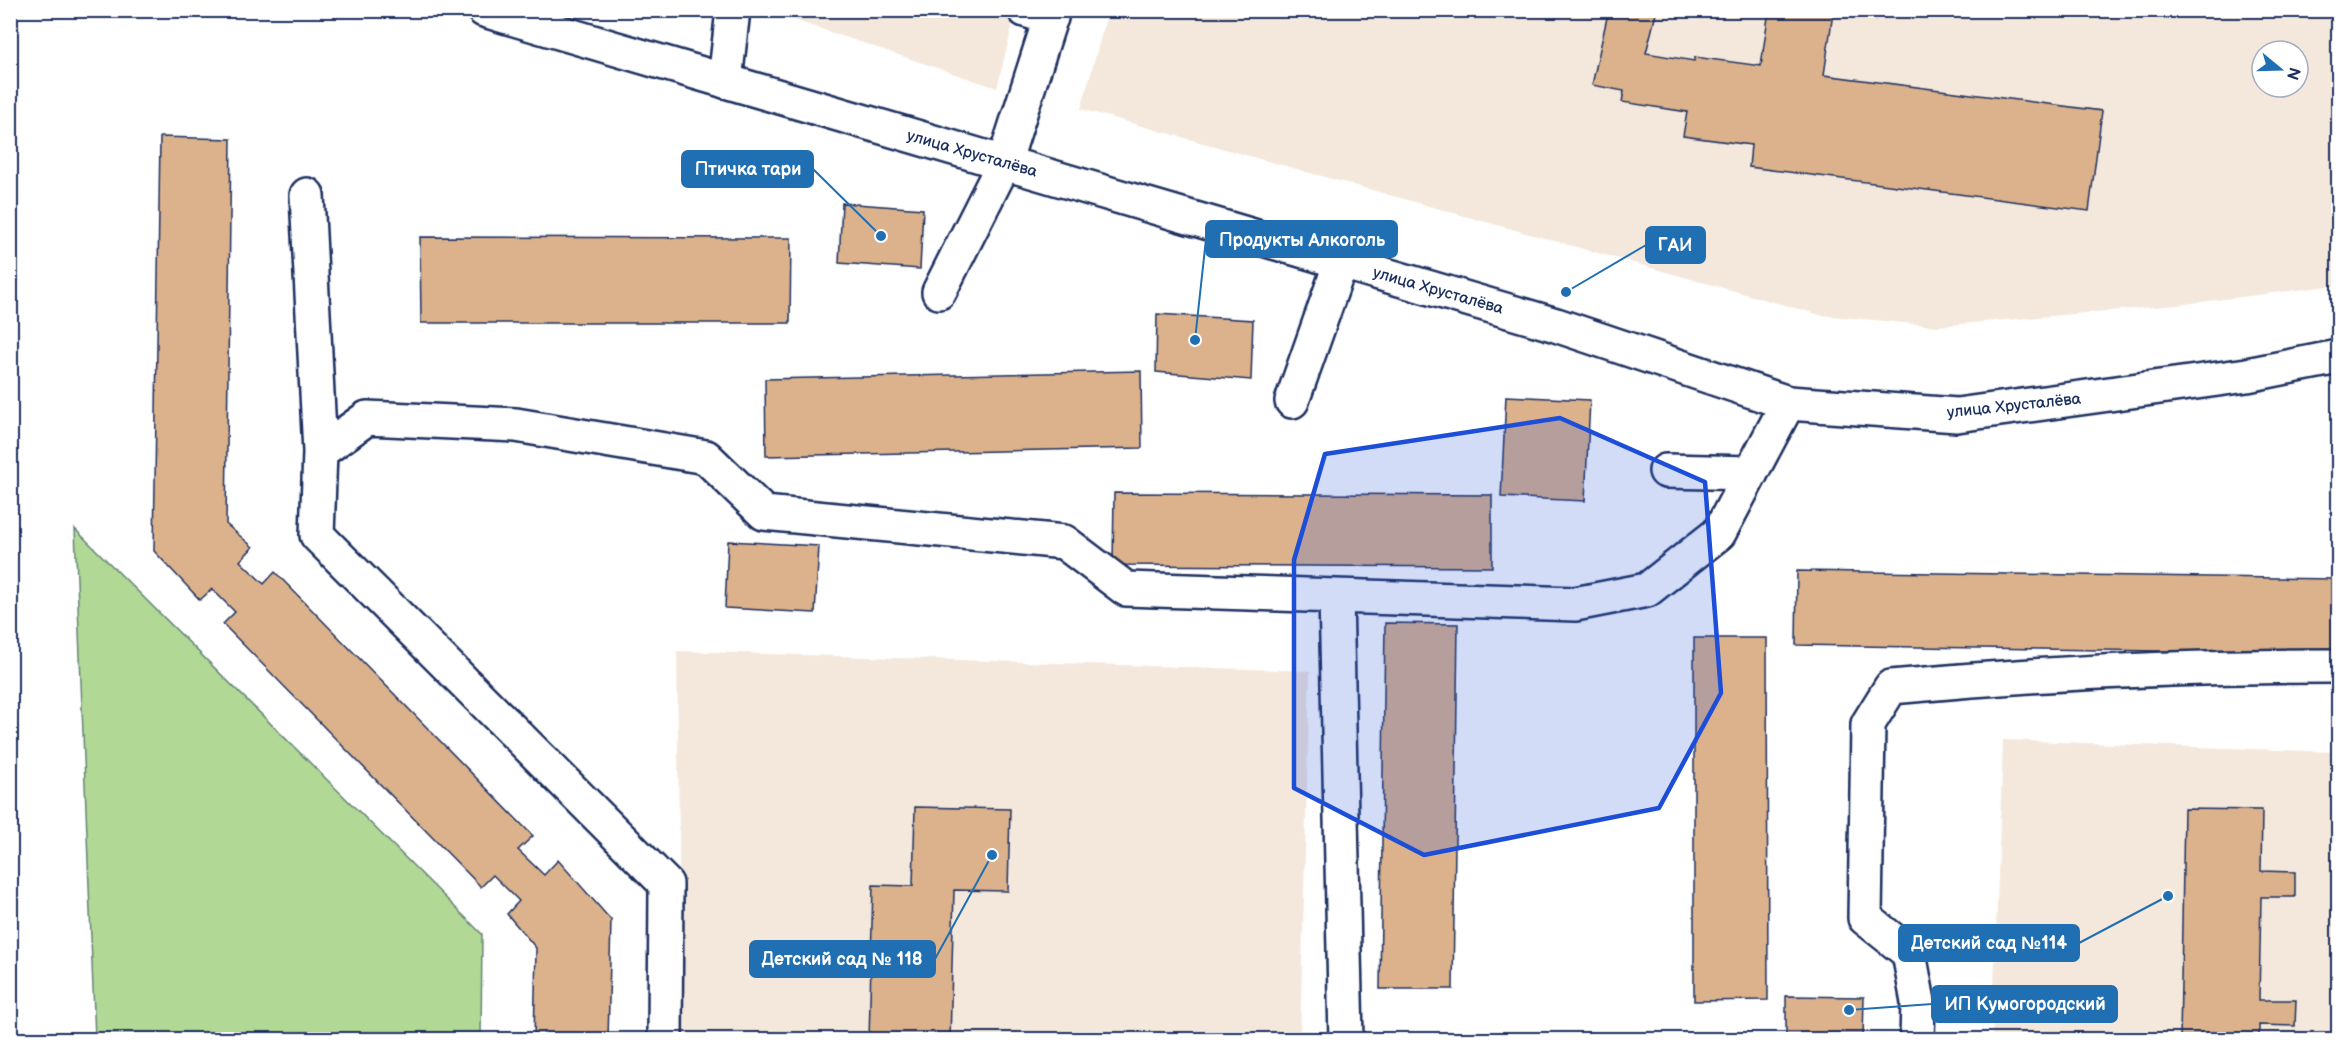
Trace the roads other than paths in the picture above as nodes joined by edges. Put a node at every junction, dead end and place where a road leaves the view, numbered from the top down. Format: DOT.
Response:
graph roads {
  1 [pos="484,10"];
  2 [pos="733,10"];
  3 [pos="1043,13"];
  4 [pos="725,81"];
  5 [pos="1004,163"];
  6 [pos="307,195"];
  7 [pos="1341,262"];
  8 [pos="939,292"];
  9 [pos="2338,357"];
  10 [pos="1292,401"];
  11 [pos="1788,403"];
  12 [pos="320,452"];
  13 [pos="1666,471"];
  14 [pos="1751,473"];
  15 [pos="1336,596"];
  16 [pos="2338,666"];
  17 [pos="665,1040"];
  18 [pos="1346,1040"];
  19 [pos="1917,1040"];
  1 -- 4 [label="main road, улица Хрусталёва"];
  2 -- 4 [label="main road"];
  3 -- 5 [label="main road"];
  4 -- 5 [label="main road, улица Хрусталёва"];
  5 -- 7 [label="main road, улица Хрусталёва"];
  5 -- 8 [label="main road"];
  6 -- 12 [label="main road"];
  7 -- 10 [label="main road"];
  7 -- 11 [label="main road, улица Хрусталёва"];
  9 -- 11 [label="main road, улица Хрусталёва"];
  11 -- 14 [label="main road"];
  12 -- 15 [label="main road"];
  12 -- 17 [label="main road"];
  13 -- 14 [label="main road"];
  14 -- 15 [label="main road"];
  15 -- 18 [label="main road"];
  16 -- 19 [label="main road"];
}
